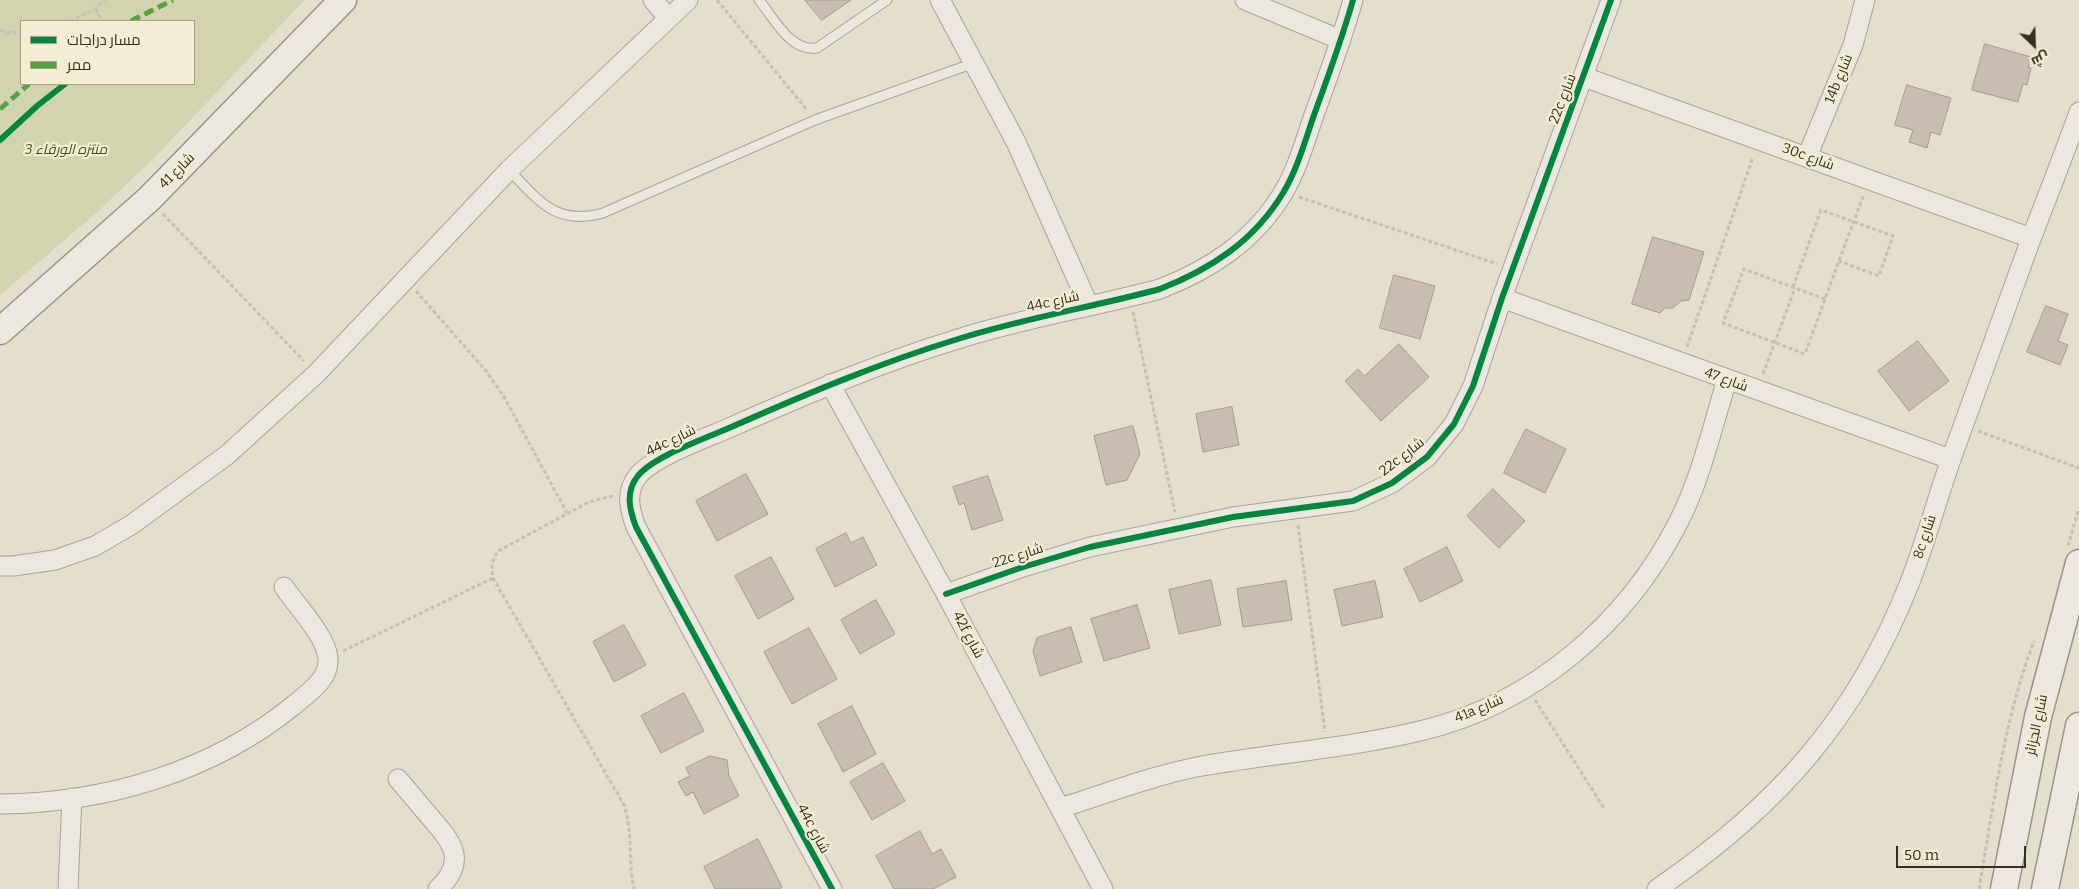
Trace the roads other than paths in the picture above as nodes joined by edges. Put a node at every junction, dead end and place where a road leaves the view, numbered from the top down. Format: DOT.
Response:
graph roads {
  1 [pos="343,0"];
  2 [pos="653,0"];
  3 [pos="688,0"];
  4 [pos="759,0"];
  5 [pos="887,0"];
  6 [pos="940,0"];
  7 [pos="1245,0"];
  8 [pos="1353,0"];
  9 [pos="1612,0"];
  10 [pos="1865,0"];
  11 [pos="668,18"];
  12 [pos="1341,40"];
  13 [pos="974,63"];
  14 [pos="1584,77"];
  15 [pos="2079,112"];
  16 [pos="1807,157"];
  17 [pos="509,170"];
  18 [pos="2031,238"];
  19 [pos="1502,298"];
  20 [pos="1090,306"];
  21 [pos="0,331"];
  22 [pos="1727,380"];
  23 [pos="830,384"];
  24 [pos="1950,460"];
  25 [pos="2079,564"];
  26 [pos="0,566"];
  27 [pos="284,587"];
  28 [pos="946,594"];
  29 [pos="2079,726"];
  30 [pos="398,779"];
  31 [pos="72,798"];
  32 [pos="0,804"];
  33 [pos="1061,808"];
  34 [pos="68,889"];
  35 [pos="438,889"];
  36 [pos="832,889"];
  37 [pos="1103,889"];
  38 [pos="1657,889"];
  39 [pos="2004,889"];
  40 [pos="2045,889"];
  1 -- 21 [label="main road, شارع 41"];
  2 -- 11 [label="street"];
  3 -- 11 [label="street"];
  4 -- 5 [label="lane"];
  6 -- 13 [label="street"];
  7 -- 12 [label="street"];
  8 -- 12 [label="street, 44c شارع"];
  9 -- 14 [label="street, 22c شارع"];
  10 -- 16 [label="street, 14b شارع"];
  11 -- 17 [label="street"];
  12 -- 20 [label="street, 44c شارع"];
  13 -- 17 [label="lane"];
  13 -- 20 [label="street"];
  14 -- 16 [label="street, 30c شارع"];
  14 -- 19 [label="street, 22c شارع"];
  15 -- 18 [label="street, 8c شارع"];
  16 -- 18 [label="street, 30c شارع"];
  17 -- 26 [label="street"];
  18 -- 24 [label="street, 8c شارع"];
  19 -- 22 [label="street, شارع 47"];
  19 -- 28 [label="street, 22c شارع"];
  20 -- 23 [label="street, 44c شارع"];
  22 -- 24 [label="street, شارع 47"];
  22 -- 33 [label="street, 41a شارع"];
  23 -- 28 [label="street, 42f شارع"];
  23 -- 36 [label="street, 44c شارع"];
  24 -- 38 [label="street, 8c شارع"];
  25 -- 39 [label="main road, شارع الجزائر"];
  27 -- 31 [label="street"];
  28 -- 33 [label="street, 42f شارع"];
  29 -- 40 [label="main road"];
  30 -- 35 [label="street"];
  31 -- 32 [label="street"];
  31 -- 34 [label="street"];
  33 -- 37 [label="street, 42f شارع"];
}
